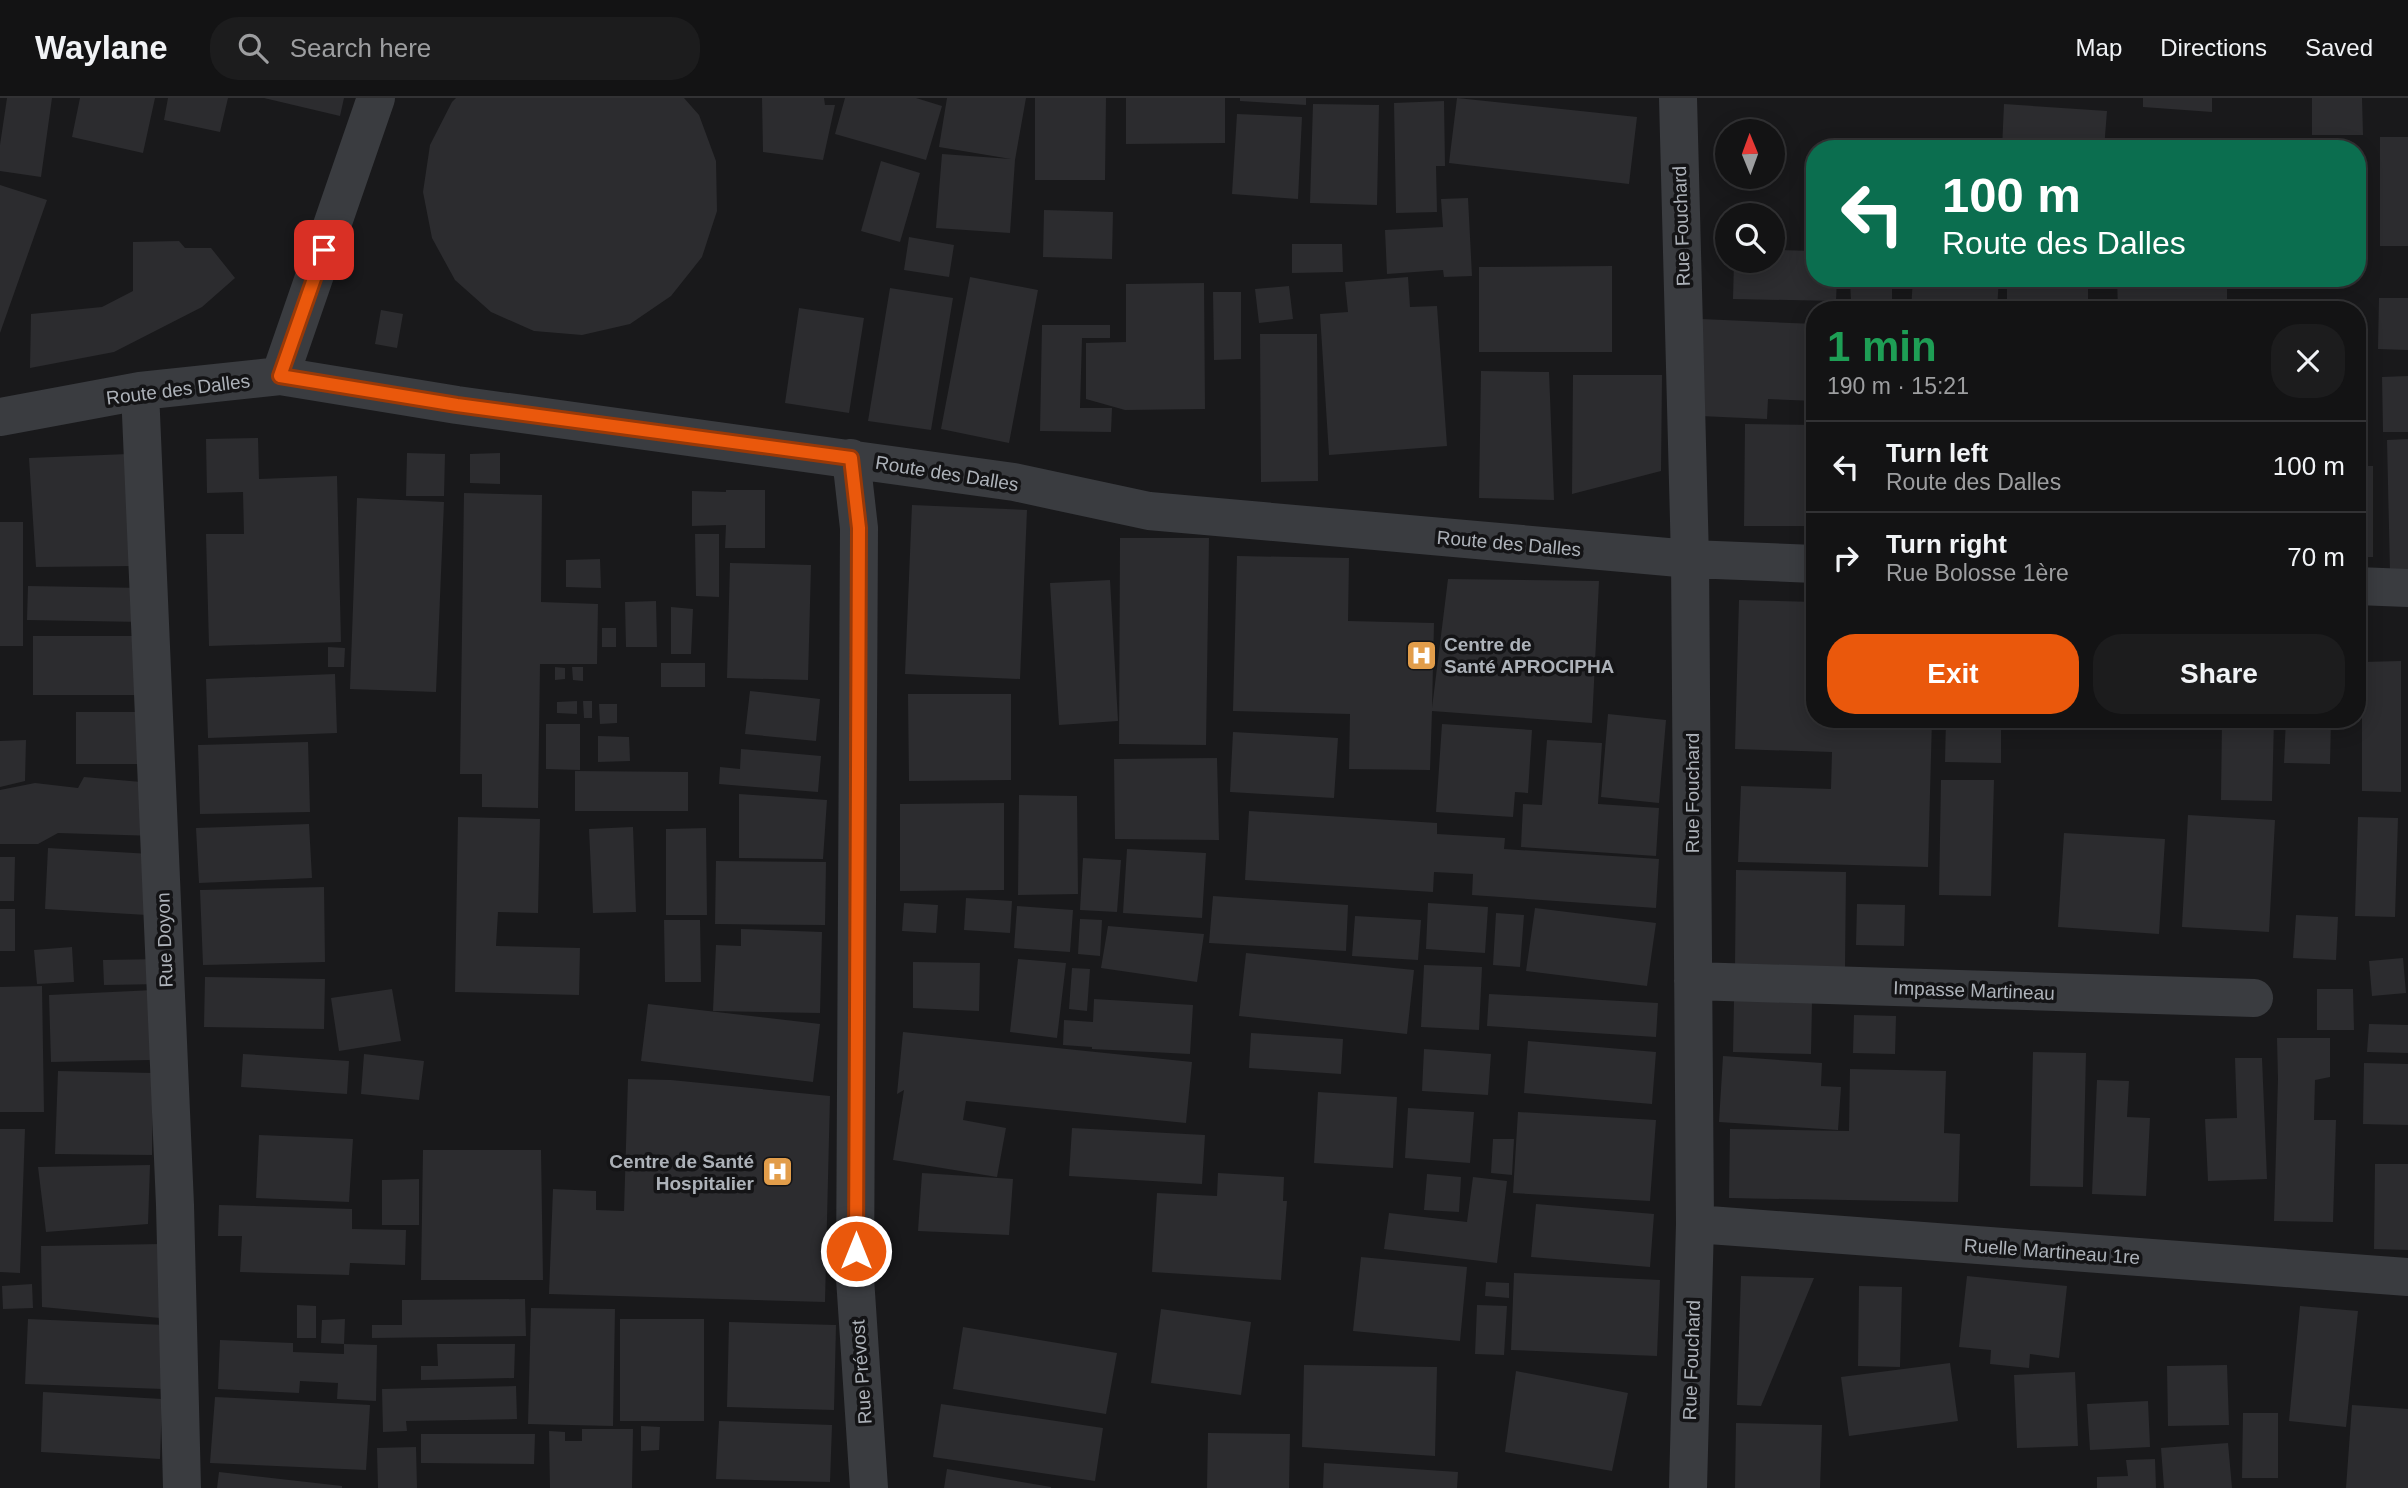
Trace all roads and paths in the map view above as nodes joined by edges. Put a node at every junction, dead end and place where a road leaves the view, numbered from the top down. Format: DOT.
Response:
graph roads {
  1 [pos="376,98"];
  2 [pos="1678,98"];
  3 [pos="280,376"];
  4 [pos="140,391"];
  5 [pos="0,417"];
  6 [pos="851,458"];
  7 [pos="1690,559"];
  8 [pos="1806,564"];
  9 [pos="2366,586"];
  10 [pos="2408,588"];
  11 [pos="1693,981"];
  12 [pos="2254,999"];
  13 [pos="1695,1224"];
  14 [pos="2408,1277"];
  15 [pos="182,1488"];
  16 [pos="869,1488"];
  17 [pos="1688,1488"];
  1 -- 3 [label="street"];
  2 -- 7 [label="street, Rue Fouchard"];
  3 -- 4 [label="street, Route des Dalles"];
  3 -- 6 [label="street, Route des Dalles"];
  4 -- 5 [label="street, Route des Dalles"];
  4 -- 15 [label="street, Rue Doyon"];
  6 -- 7 [label="street, Route des Dalles"];
  6 -- 16 [label="street, Rue Prévost"];
  7 -- 8 [label="street, Route des Dalles"];
  7 -- 11 [label="street, Rue Fouchard"];
  9 -- 10 [label="street"];
  11 -- 12 [label="street, Impasse Martineau"];
  11 -- 13 [label="street, Rue Fouchard"];
  13 -- 14 [label="street, Ruelle Martineau 1re"];
  13 -- 17 [label="street, Rue Fouchard"];
}
